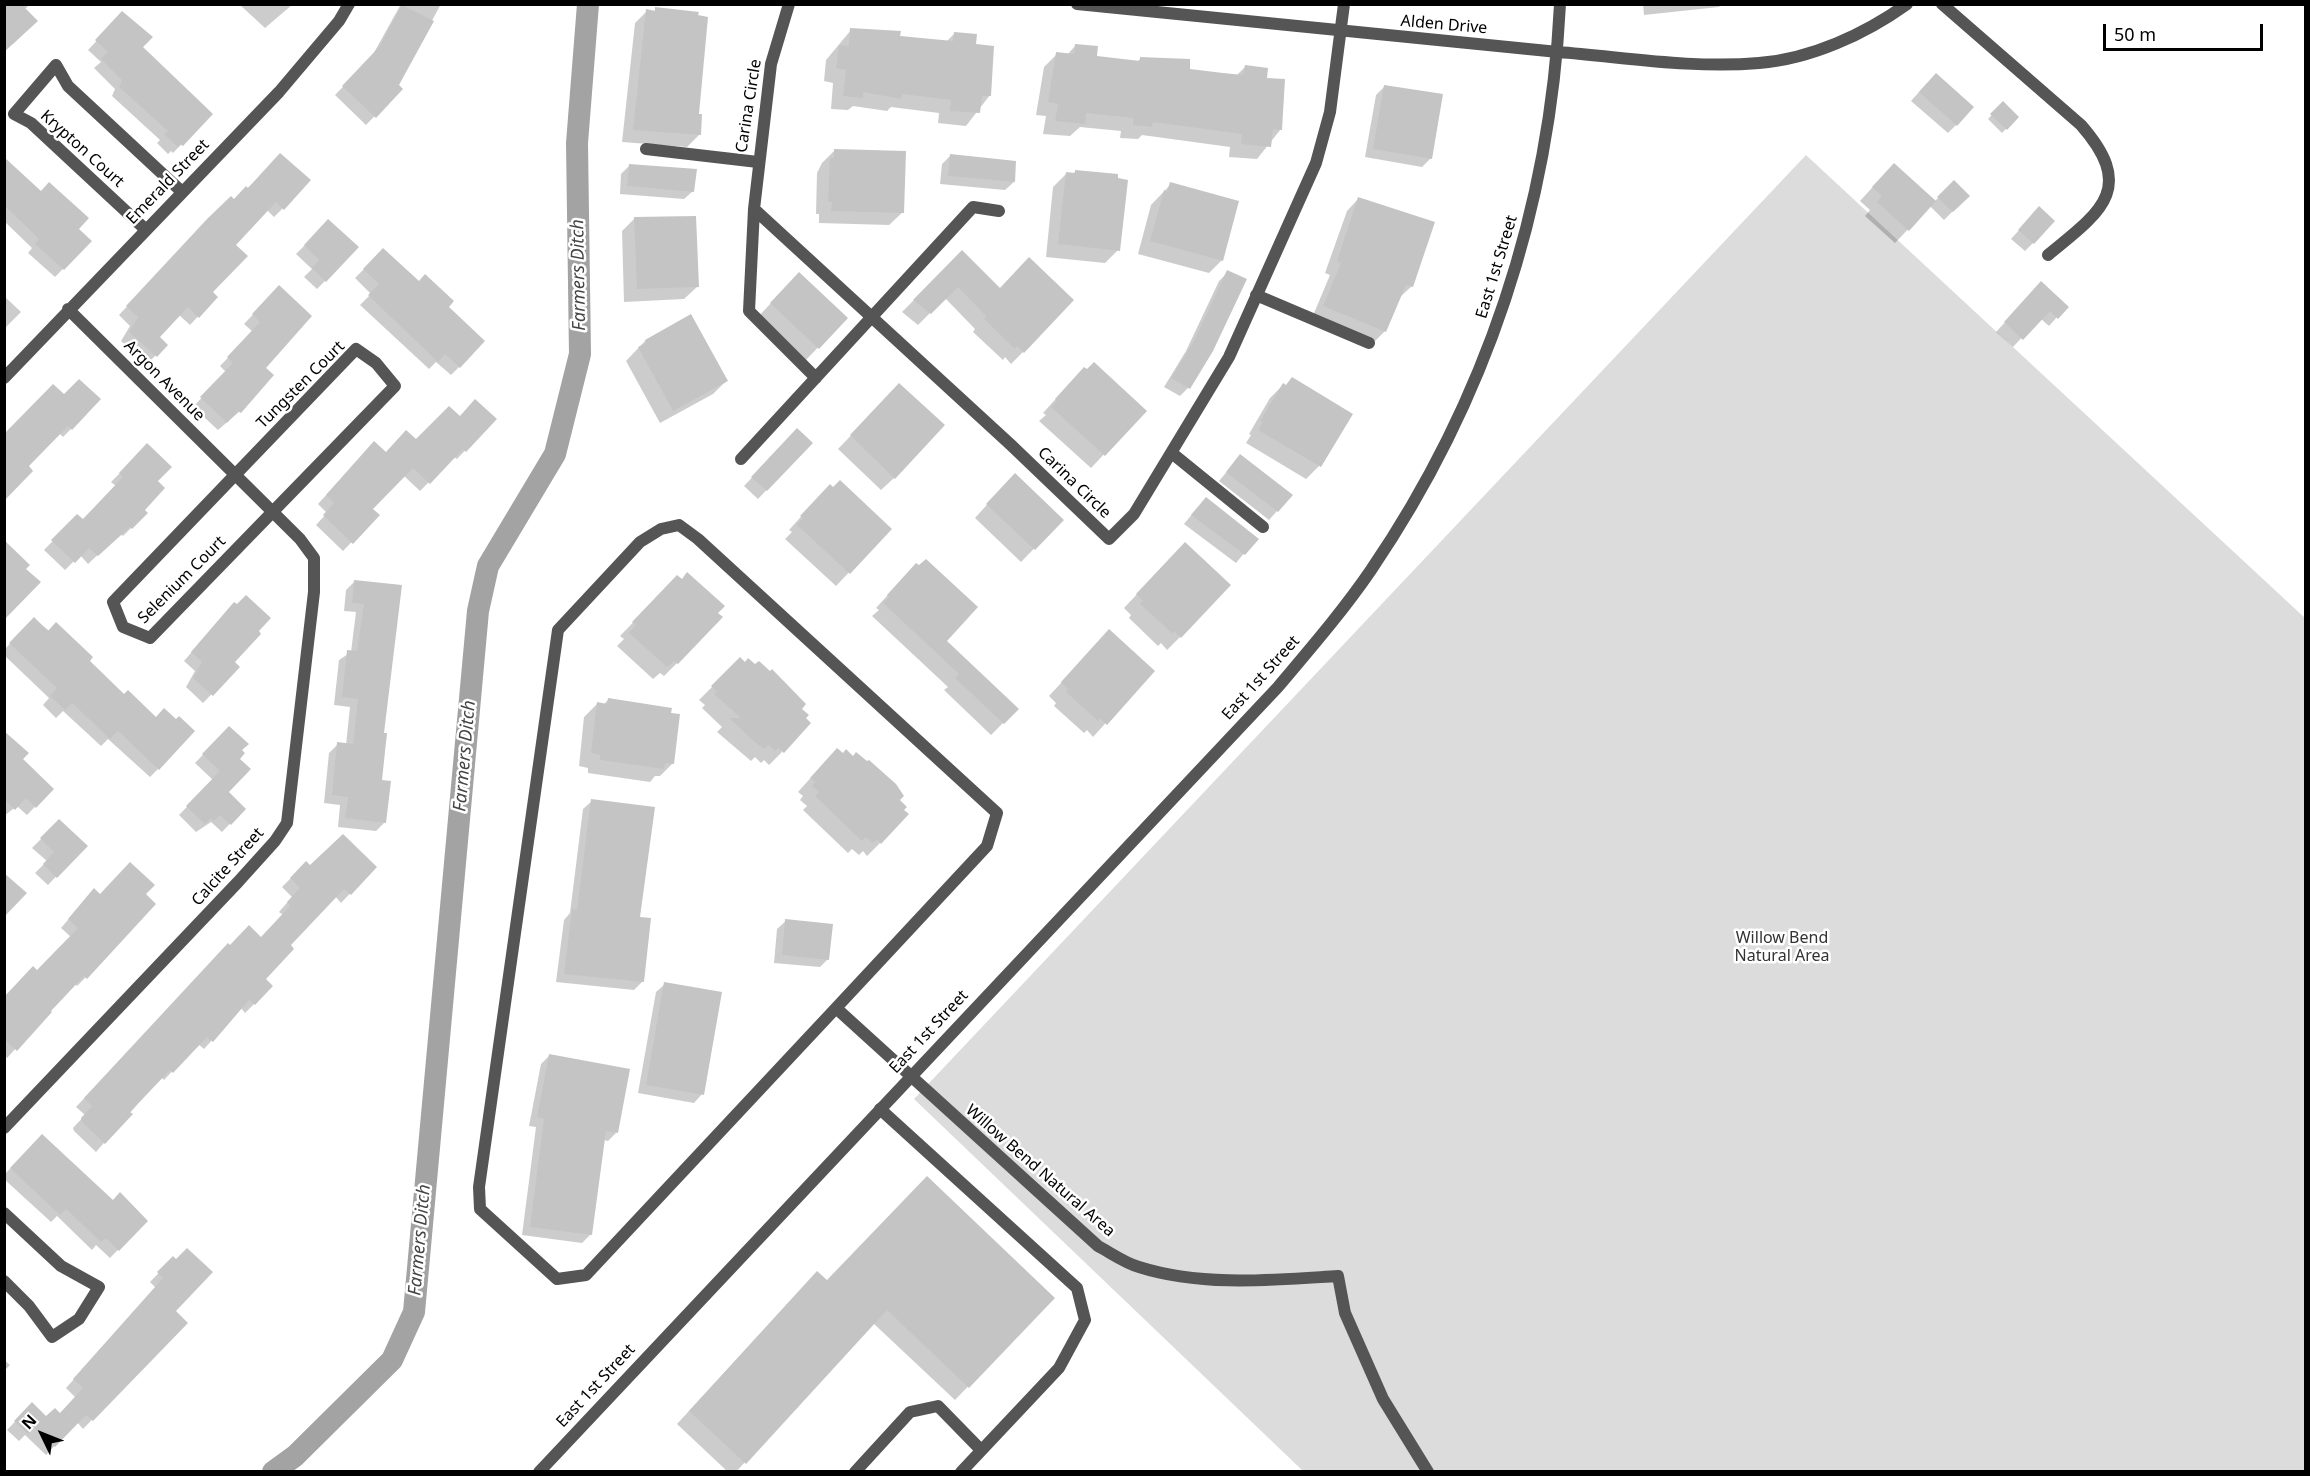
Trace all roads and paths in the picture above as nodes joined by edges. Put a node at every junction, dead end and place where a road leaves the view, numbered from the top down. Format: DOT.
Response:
graph roads {
  1 [pos="349,4"];
  2 [pos="789,4"];
  3 [pos="1077,4"];
  4 [pos="1344,4"];
  5 [pos="1560,4"];
  6 [pos="1907,4"];
  7 [pos="1942,4"];
  8 [pos="1342,32"];
  9 [pos="1558,52"];
  10 [pos="645,149"];
  11 [pos="758,162"];
  12 [pos="181,191"];
  13 [pos="754,209"];
  14 [pos="999,211"];
  15 [pos="145,229"];
  16 [pos="2048,255"];
  17 [pos="1256,296"];
  18 [pos="68,309"];
  19 [pos="872,318"];
  20 [pos="1369,343"];
  21 [pos="4,378"];
  22 [pos="816,378"];
  23 [pos="1173,454"];
  24 [pos="741,459"];
  25 [pos="236,476"];
  26 [pos="274,510"];
  27 [pos="1263,528"];
  28 [pos="836,1008"];
  29 [pos="910,1077"];
  30 [pos="880,1109"];
  31 [pos="6,1122"];
  32 [pos="4,1213"];
  33 [pos="4,1281"];
  34 [pos="981,1450"];
  35 [pos="543,1470"];
  36 [pos="855,1472"];
  37 [pos="961,1472"];
  38 [pos="1428,1472"];
  1 -- 12 [label="street, Emerald Street"];
  2 -- 11 [label="street, Carina Circle"];
  3 -- 8 [label="street, Alden Drive"];
  4 -- 8 [label="street, Carina Circle"];
  5 -- 9 [label="street, East 1st Street"];
  6 -- 9 [label="street"];
  7 -- 16 [label="street"];
  8 -- 9 [label="street, Alden Drive"];
  8 -- 17 [label="street, Carina Circle"];
  9 -- 29 [label="street, East 1st Street"];
  10 -- 11 [label="street"];
  11 -- 13 [label="street, Carina Circle"];
  12 -- 15 [label="street, Emerald Street"];
  12 -- 15 [label="street, Krypton Court"];
  13 -- 19 [label="street, Carina Circle"];
  13 -- 22 [label="street"];
  14 -- 19 [label="street"];
  15 -- 18 [label="street, Emerald Street"];
  17 -- 20 [label="street"];
  17 -- 23 [label="street, Carina Circle"];
  18 -- 21 [label="street, Emerald Street"];
  18 -- 25 [label="street, Argon Avenue"];
  19 -- 22 [label="street"];
  19 -- 23 [label="street, Carina Circle"];
  22 -- 24 [label="street"];
  23 -- 27 [label="street"];
  25 -- 26 [label="street, Calcite Street"];
  25 -- 26 [label="street, Tungsten Court"];
  25 -- 26 [label="street, Selenium Court"];
  26 -- 31 [label="street, Calcite Street"];
  28 -- 28 [label="street"];
  28 -- 29 [label="street"];
  29 -- 30 [label="street, East 1st Street"];
  29 -- 38 [label="street, Willow Bend Natural Area"];
  30 -- 34 [label="street"];
  30 -- 35 [label="street, East 1st Street"];
  32 -- 33 [label="street"];
  34 -- 36 [label="street"];
  34 -- 37 [label="street"];
}
